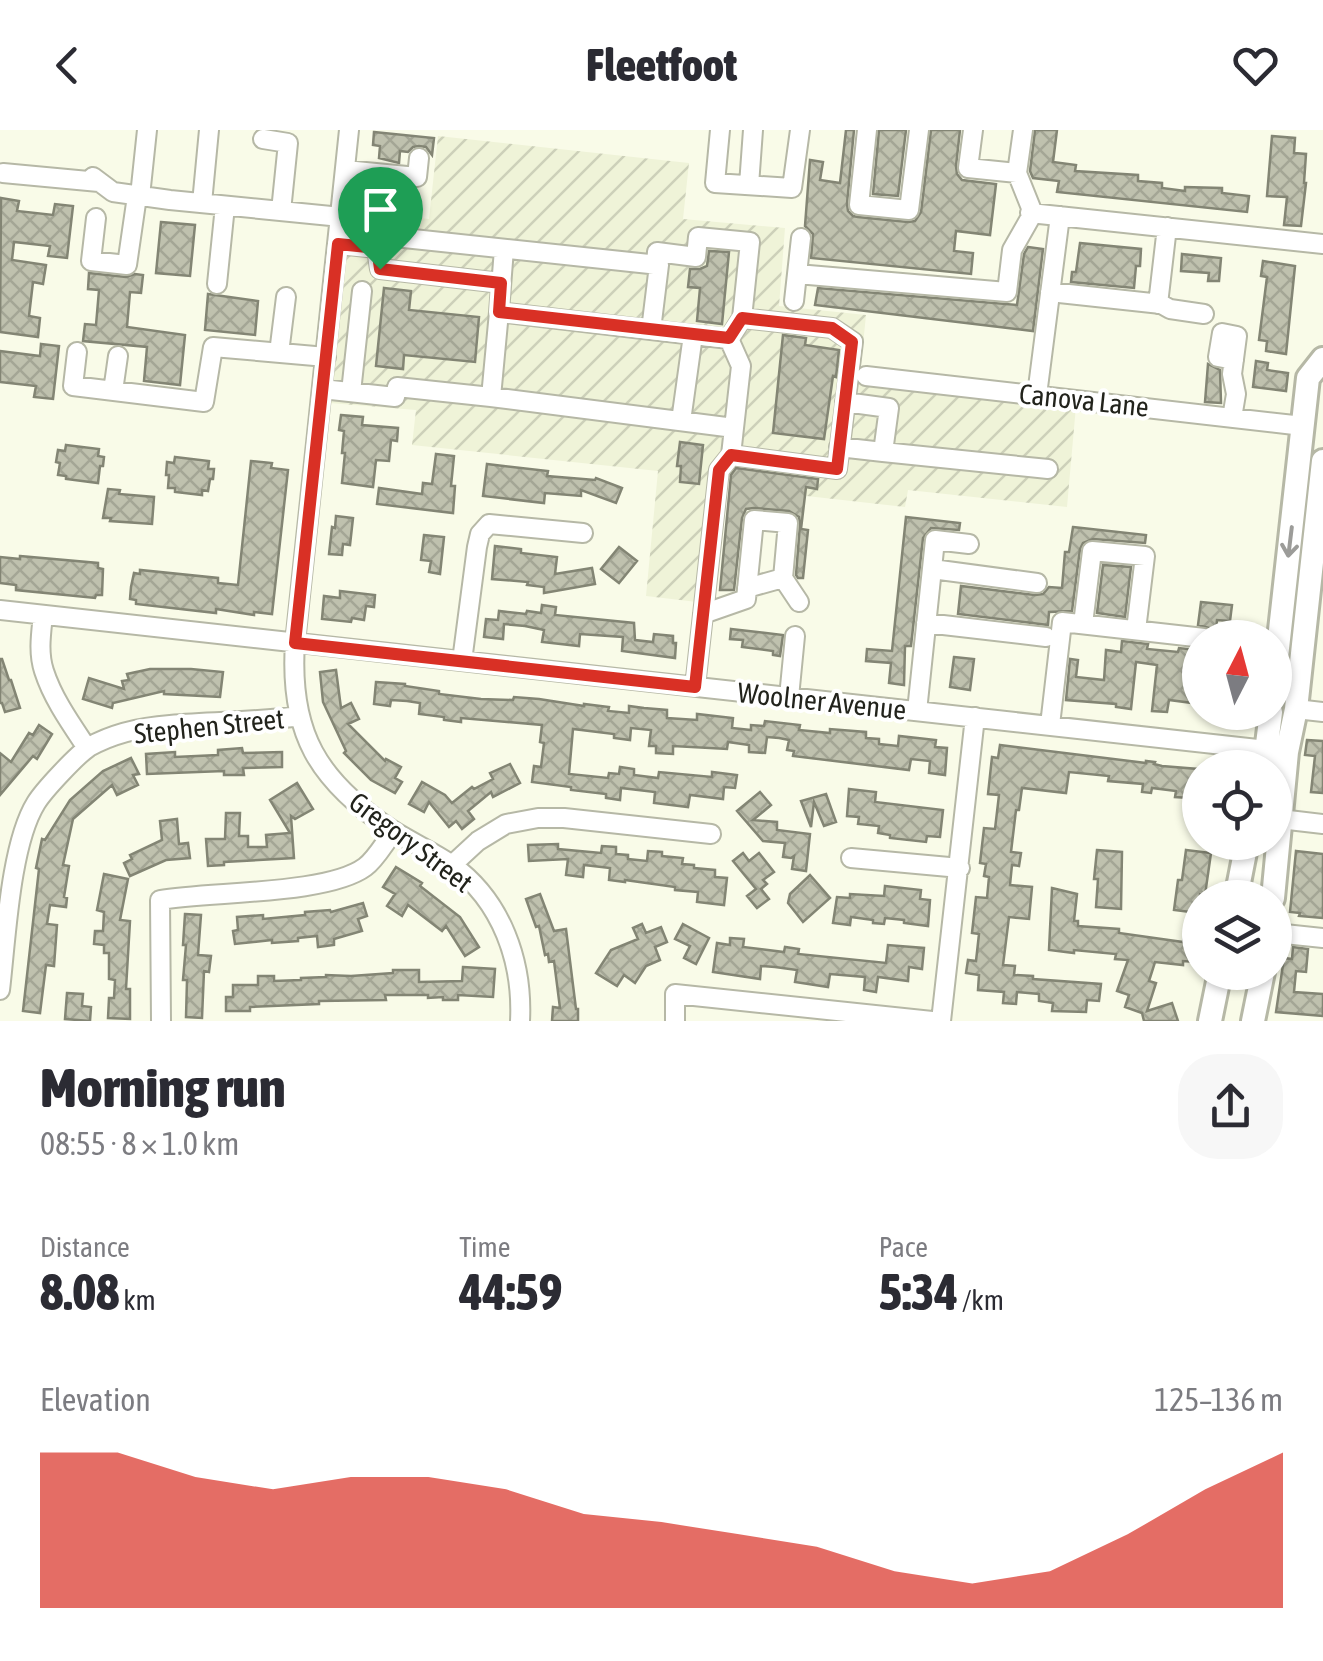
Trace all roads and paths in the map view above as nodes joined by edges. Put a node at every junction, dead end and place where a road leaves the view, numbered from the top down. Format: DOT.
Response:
graph roads {
  1 [pos="146,130"];
  2 [pos="209,130"];
  3 [pos="349,130"];
  4 [pos="720,130"];
  5 [pos="754,130"];
  6 [pos="800,130"];
  7 [pos="867,130"];
  8 [pos="919,130"];
  9 [pos="973,130"];
  10 [pos="1023,130"];
  11 [pos="263,140"];
  12 [pos="419,158"];
  13 [pos="345,170"];
  14 [pos="3,173"];
  15 [pos="1017,173"];
  16 [pos="749,186"];
  17 [pos="138,196"];
  18 [pos="202,204"];
  19 [pos="226,206"];
  20 [pos="281,211"];
  21 [pos="1032,213"];
  22 [pos="1060,216"];
  23 [pos="340,217"];
  24 [pos="96,218"];
  25 [pos="1167,228"];
  26 [pos="800,238"];
  27 [pos="338,244"];
  28 [pos="1323,244"];
  29 [pos="377,248"];
  30 [pos="504,249"];
  31 [pos="656,264"];
  32 [pos="797,274"];
  33 [pos="501,283"];
  34 [pos="217,284"];
  35 [pos="362,292"];
  36 [pos="1050,292"];
  37 [pos="286,298"];
  38 [pos="794,301"];
  39 [pos="1158,304"];
  40 [pos="499,312"];
  41 [pos="1204,314"];
  42 [pos="742,318"];
  43 [pos="651,330"];
  44 [pos="694,335"];
  45 [pos="729,338"];
  46 [pos="77,352"];
  47 [pos="279,353"];
  48 [pos="118,356"];
  49 [pos="326,358"];
  50 [pos="1323,359"];
  51 [pos="1234,360"];
  52 [pos="866,376"];
  53 [pos="322,389"];
  54 [pos="113,391"];
  55 [pos="350,392"];
  56 [pos="1037,395"];
  57 [pos="491,397"];
  58 [pos="845,402"];
  59 [pos="1232,418"];
  60 [pos="681,421"];
  61 [pos="1302,426"];
  62 [pos="734,428"];
  63 [pos="840,447"];
  64 [pos="883,452"];
  65 [pos="731,455"];
  66 [pos="1048,469"];
  67 [pos="1322,470"];
  68 [pos="583,532"];
  69 [pos="969,544"];
  70 [pos="932,570"];
  71 [pos="783,578"];
  72 [pos="1037,583"];
  73 [pos="747,588"];
  74 [pos="1305,591"];
  75 [pos="799,602"];
  76 [pos="0,610"];
  77 [pos="703,614"];
  78 [pos="43,615"];
  79 [pos="1290,620"];
  80 [pos="926,623"];
  81 [pos="1083,624"];
  82 [pos="1136,630"];
  83 [pos="1182,635"];
  84 [pos="795,636"];
  85 [pos="1046,638"];
  86 [pos="295,643"];
  87 [pos="462,662"];
  88 [pos="695,687"];
  89 [pos="789,698"];
  90 [pos="1296,709"];
  91 [pos="916,711"];
  92 [pos="1323,712"];
  93 [pos="300,716"];
  94 [pos="975,718"];
  95 [pos="1050,725"];
  96 [pos="87,748"];
  97 [pos="1230,750"];
  98 [pos="1276,750"];
  99 [pos="1292,821"];
  100 [pos="1323,824"];
  101 [pos="394,831"];
  102 [pos="711,834"];
  103 [pos="851,858"];
  104 [pos="452,865"];
  105 [pos="960,868"];
  106 [pos="1292,935"];
  107 [pos="1323,938"];
  108 [pos="0,990"];
  109 [pos="1216,990"];
  110 [pos="1259,990"];
  111 [pos="161,1021"];
  112 [pos="520,1021"];
  113 [pos="675,1021"];
  114 [pos="932,1021"];
  115 [pos="941,1021"];
  116 [pos="1210,1021"];
  117 [pos="1253,1021"];
  1 -- 17 [label="street"];
  2 -- 18 [label="street"];
  3 -- 13 [label="street, Gregory Street"];
  4 -- 16 [label="street"];
  5 -- 16 [label="street"];
  6 -- 16 [label="street"];
  7 -- 8 [label="street"];
  9 -- 15 [label="street"];
  10 -- 15 [label="street"];
  11 -- 20 [label="street"];
  12 -- 13 [label="street"];
  13 -- 23 [label="street, Gregory Street"];
  14 -- 17 [label="street"];
  15 -- 21 [label="street"];
  17 -- 18 [label="street"];
  17 -- 24 [label="street"];
  18 -- 19 [label="street"];
  19 -- 20 [label="street"];
  19 -- 34 [label="street"];
  20 -- 23 [label="street"];
  21 -- 22 [label="street"];
  21 -- 32 [label="street"];
  22 -- 25 [label="street"];
  22 -- 36 [label="street"];
  23 -- 27 [label="street, Gregory Street"];
  25 -- 28 [label="street"];
  25 -- 39 [label="street"];
  26 -- 32 [label="street"];
  27 -- 29 [label="street"];
  27 -- 49 [label="street, Gregory Street"];
  29 -- 30 [label="street"];
  29 -- 33 [label="street"];
  30 -- 31 [label="street"];
  30 -- 33 [label="street"];
  31 -- 42 [label="street"];
  31 -- 43 [label="street"];
  32 -- 38 [label="street"];
  33 -- 40 [label="street"];
  35 -- 55 [label="street"];
  36 -- 39 [label="street"];
  36 -- 56 [label="street"];
  37 -- 47 [label="street"];
  39 -- 41 [label="street"];
  40 -- 43 [label="street"];
  40 -- 57 [label="street"];
  42 -- 45 [label="street"];
  42 -- 58 [label="street"];
  43 -- 44 [label="street"];
  44 -- 45 [label="street"];
  44 -- 60 [label="street"];
  45 -- 62 [label="street"];
  46 -- 54 [label="street"];
  47 -- 49 [label="street"];
  47 -- 54 [label="street"];
  48 -- 54 [label="street"];
  49 -- 53 [label="street, Gregory Street"];
  50 -- 61 [label="main road"];
  51 -- 59 [label="street"];
  52 -- 56 [label="street, Canova Lane"];
  53 -- 55 [label="street"];
  53 -- 86 [label="street, Gregory Street"];
  55 -- 57 [label="street"];
  56 -- 59 [label="street, Canova Lane"];
  57 -- 60 [label="street"];
  58 -- 63 [label="street"];
  58 -- 64 [label="street"];
  59 -- 61 [label="street, Canova Lane"];
  60 -- 62 [label="street"];
  61 -- 74 [label="main road, one-way"];
  62 -- 65 [label="street"];
  63 -- 64 [label="street"];
  63 -- 65 [label="street"];
  64 -- 66 [label="street"];
  65 -- 77 [label="street"];
  67 -- 74 [label="main road"];
  68 -- 87 [label="street"];
  69 -- 70 [label="street"];
  70 -- 72 [label="street"];
  70 -- 80 [label="street"];
  71 -- 73 [label="street"];
  71 -- 73 [label="street"];
  71 -- 75 [label="street"];
  73 -- 77 [label="street"];
  74 -- 79 [label="main road"];
  74 -- 90 [label="main road"];
  76 -- 78 [label="street, Woolner Avenue"];
  77 -- 88 [label="street"];
  78 -- 86 [label="street, Woolner Avenue"];
  78 -- 96 [label="street"];
  80 -- 85 [label="street"];
  80 -- 91 [label="street"];
  81 -- 82 [label="street"];
  81 -- 82 [label="street"];
  81 -- 95 [label="street"];
  82 -- 83 [label="street"];
  84 -- 89 [label="street"];
  86 -- 87 [label="street, Woolner Avenue"];
  86 -- 93 [label="street, Gregory Street"];
  87 -- 88 [label="street, Woolner Avenue"];
  88 -- 89 [label="street, Woolner Avenue"];
  89 -- 91 [label="street, Woolner Avenue"];
  90 -- 92 [label="street"];
  90 -- 98 [label="main road"];
  91 -- 94 [label="street, Woolner Avenue"];
  93 -- 96 [label="street, Stephen Street"];
  93 -- 101 [label="street, Gregory Street"];
  94 -- 95 [label="street, Woolner Avenue"];
  94 -- 105 [label="street"];
  95 -- 97 [label="street, Woolner Avenue"];
  96 -- 108 [label="street, Stephen Street"];
  99 -- 100 [label="street"];
  101 -- 104 [label="street, Gregory Street"];
  101 -- 111 [label="street"];
  102 -- 104 [label="street"];
  103 -- 105 [label="street"];
  104 -- 112 [label="street, Gregory Street"];
  105 -- 115 [label="street"];
  106 -- 107 [label="street"];
  109 -- 116 [label="main road"];
  110 -- 117 [label="main road"];
  113 -- 114 [label="street"];
}
